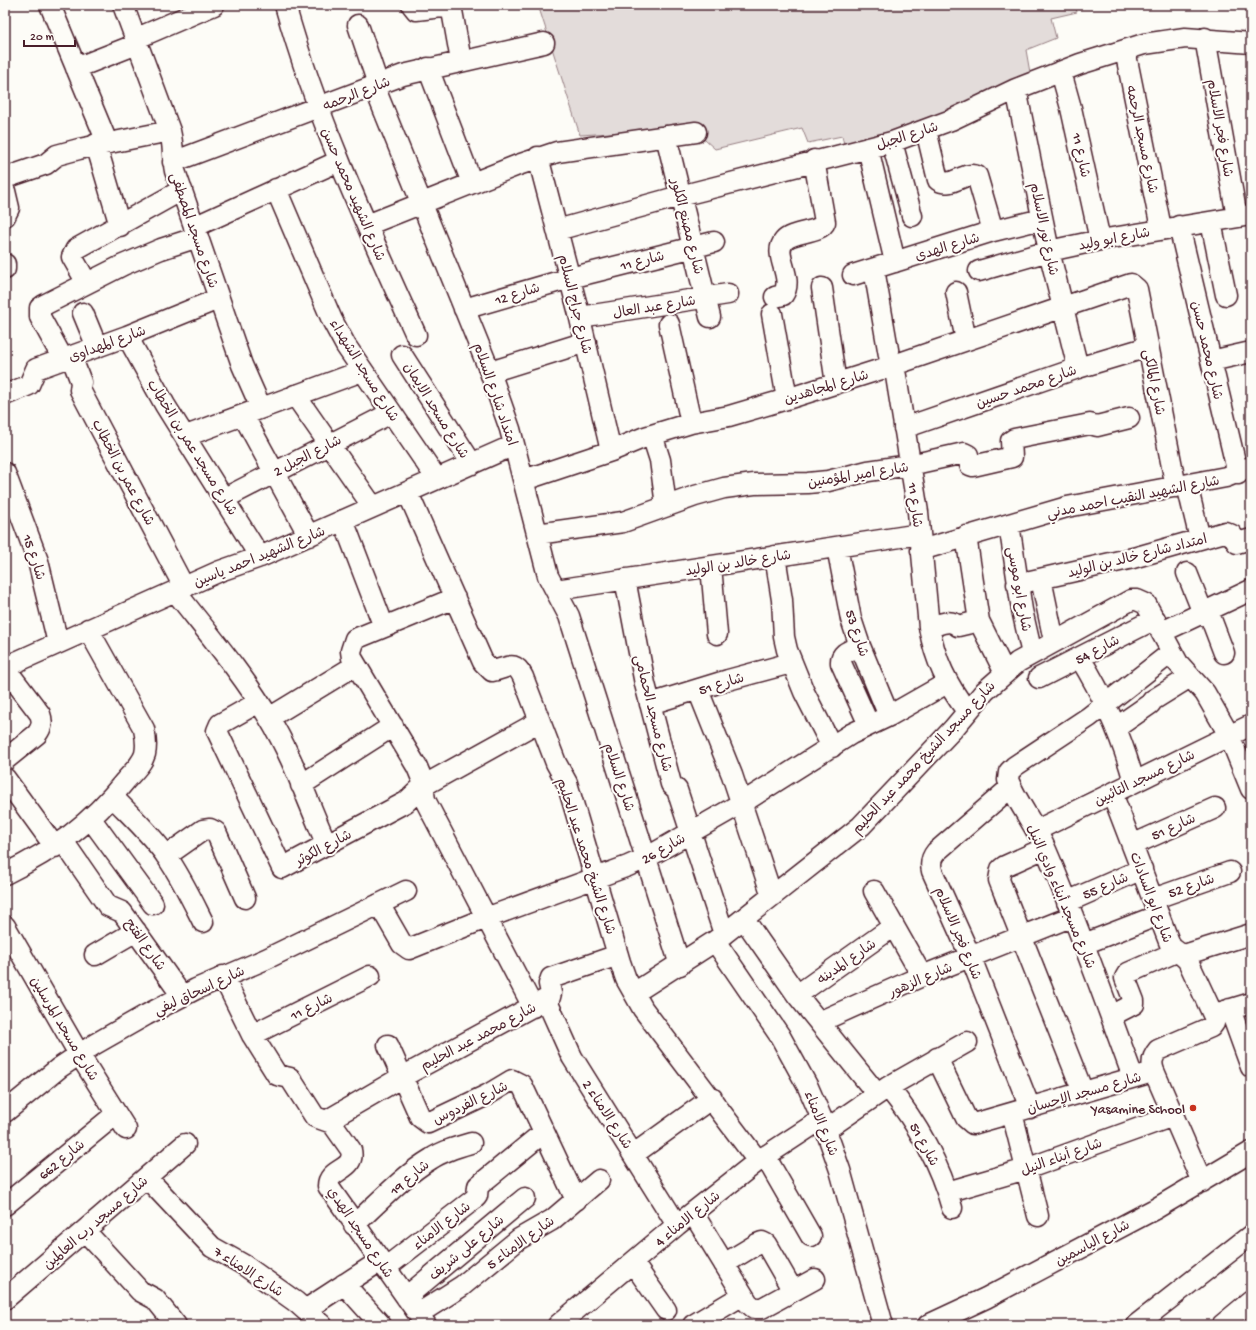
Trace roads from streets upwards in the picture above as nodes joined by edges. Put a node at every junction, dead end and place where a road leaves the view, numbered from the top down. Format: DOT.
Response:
graph roads {
  1 [pos="50,5"];
  2 [pos="123,5"];
  3 [pos="214,5"];
  4 [pos="285,5"];
  5 [pos="412,5"];
  6 [pos="451,5"];
  7 [pos="358,26"];
  8 [pos="1205,38"];
  9 [pos="136,41"];
  10 [pos="544,43"];
  11 [pos="1251,43"];
  12 [pos="1125,50"];
  13 [pos="461,61"];
  14 [pos="76,68"];
  15 [pos="428,68"];
  16 [pos="1061,72"];
  17 [pos="376,85"];
  18 [pos="1016,89"];
  19 [pos="318,108"];
  20 [pos="926,130"];
  21 [pos="170,132"];
  22 [pos="696,132"];
  23 [pos="666,136"];
  24 [pos="892,142"];
  25 [pos="102,143"];
  26 [pos="868,148"];
  27 [pos="538,158"];
  28 [pos="814,160"];
  29 [pos="339,161"];
  30 [pos="173,162"];
  31 [pos="5,178"];
  32 [pos="472,183"];
  33 [pos="276,189"];
  34 [pos="182,190"];
  35 [pos="5,192"];
  36 [pos="680,196"];
  37 [pos="421,203"];
  38 [pos="5,216"];
  39 [pos="912,216"];
  40 [pos="1244,216"];
  41 [pos="1042,219"];
  42 [pos="1211,222"];
  43 [pos="367,225"];
  44 [pos="120,226"];
  45 [pos="1170,227"];
  46 [pos="557,230"];
  47 [pos="196,232"];
  48 [pos="994,232"];
  49 [pos="1100,240"];
  50 [pos="714,242"];
  51 [pos="693,247"];
  52 [pos="1049,252"];
  53 [pos="895,262"];
  54 [pos="5,264"];
  55 [pos="5,269"];
  56 [pos="874,269"];
  57 [pos="979,271"];
  58 [pos="853,275"];
  59 [pos="570,278"];
  60 [pos="87,283"];
  61 [pos="1127,284"];
  62 [pos="822,288"];
  63 [pos="956,292"];
  64 [pos="728,294"];
  65 [pos="1226,295"];
  66 [pos="218,299"];
  67 [pos="1063,306"];
  68 [pos="708,307"];
  69 [pos="464,309"];
  70 [pos="83,313"];
  71 [pos="580,317"];
  72 [pos="668,324"];
  73 [pos="416,335"];
  74 [pos="128,336"];
  75 [pos="966,340"];
  76 [pos="586,342"];
  77 [pos="97,347"];
  78 [pos="1148,347"];
  79 [pos="1251,352"];
  80 [pos="402,355"];
  81 [pos="67,357"];
  82 [pos="1211,361"];
  83 [pos="891,366"];
  84 [pos="1078,368"];
  85 [pos="362,371"];
  86 [pos="490,372"];
  87 [pos="836,384"];
  88 [pos="5,395"];
  89 [pos="295,395"];
  90 [pos="787,399"];
  91 [pos="252,411"];
  92 [pos="390,412"];
  93 [pos="1129,418"];
  94 [pos="691,423"];
  95 [pos="904,428"];
  96 [pos="652,435"];
  97 [pos="186,436"];
  98 [pos="329,444"];
  99 [pos="514,445"];
  100 [pos="611,451"];
  101 [pos="472,464"];
  102 [pos="910,465"];
  103 [pos="1244,470"];
  104 [pos="274,472"];
  105 [pos="5,473"];
  106 [pos="437,479"];
  107 [pos="524,480"];
  108 [pos="1181,486"];
  109 [pos="408,493"];
  110 [pos="225,498"];
  111 [pos="666,506"];
  112 [pos="373,507"];
  113 [pos="343,520"];
  114 [pos="1009,524"];
  115 [pos="537,534"];
  116 [pos="309,536"];
  117 [pos="966,536"];
  118 [pos="1200,539"];
  119 [pos="1251,539"];
  120 [pos="921,542"];
  121 [pos="837,547"];
  122 [pos="775,556"];
  123 [pos="260,557"];
  124 [pos="711,566"];
  125 [pos="1187,573"];
  126 [pos="625,579"];
  127 [pos="1041,579"];
  128 [pos="1018,584"];
  129 [pos="180,589"];
  130 [pos="556,590"];
  131 [pos="1249,596"];
  132 [pos="455,598"];
  133 [pos="1206,612"];
  134 [pos="1154,618"];
  135 [pos="979,621"];
  136 [pos="384,627"];
  137 [pos="929,627"];
  138 [pos="88,629"];
  139 [pos="717,634"];
  140 [pos="1054,641"];
  141 [pos="58,643"];
  142 [pos="860,646"];
  143 [pos="1172,652"];
  144 [pos="1224,653"];
  145 [pos="1032,654"];
  146 [pos="1080,658"];
  147 [pos="791,664"];
  148 [pos="356,665"];
  149 [pos="5,668"];
  150 [pos="1005,673"];
  151 [pos="1190,677"];
  152 [pos="1039,678"];
  153 [pos="947,683"];
  154 [pos="698,690"];
  155 [pos="1106,703"];
  156 [pos="650,704"];
  157 [pos="264,710"];
  158 [pos="967,711"];
  159 [pos="890,716"];
  160 [pos="540,721"];
  161 [pos="1251,724"];
  162 [pos="869,725"];
  163 [pos="393,726"];
  164 [pos="1117,728"];
  165 [pos="1229,736"];
  166 [pos="832,747"];
  167 [pos="5,760"];
  168 [pos="5,778"];
  169 [pos="1134,782"];
  170 [pos="301,785"];
  171 [pos="423,786"];
  172 [pos="1011,787"];
  173 [pos="1251,789"];
  174 [pos="1112,793"];
  175 [pos="113,797"];
  176 [pos="742,803"];
  177 [pos="1215,808"];
  178 [pos="91,819"];
  179 [pos="1037,830"];
  180 [pos="691,833"];
  181 [pos="59,844"];
  182 [pos="1132,844"];
  183 [pos="327,845"];
  184 [pos="1045,848"];
  185 [pos="166,856"];
  186 [pos="646,858"];
  187 [pos="1142,869"];
  188 [pos="1230,872"];
  189 [pos="5,874"];
  190 [pos="596,878"];
  191 [pos="406,891"];
  192 [pos="874,891"];
  193 [pos="772,896"];
  194 [pos="245,898"];
  195 [pos="153,904"];
  196 [pos="379,904"];
  197 [pos="1156,907"];
  198 [pos="1070,909"];
  199 [pos="486,918"];
  200 [pos="744,919"];
  201 [pos="203,922"];
  202 [pos="5,926"];
  203 [pos="894,926"];
  204 [pos="136,931"];
  205 [pos="1251,934"];
  206 [pos="720,937"];
  207 [pos="1021,937"];
  208 [pos="1084,944"];
  209 [pos="1180,954"];
  210 [pos="95,955"];
  211 [pos="618,955"];
  212 [pos="971,958"];
  213 [pos="680,965"];
  214 [pos="224,976"];
  215 [pos="370,976"];
  216 [pos="922,976"];
  217 [pos="634,993"];
  218 [pos="797,995"];
  219 [pos="182,996"];
  220 [pos="539,1003"];
  221 [pos="1251,1003"];
  222 [pos="1221,1012"];
  223 [pos="1111,1016"];
  224 [pos="819,1022"];
  225 [pos="252,1035"];
  226 [pos="967,1042"];
  227 [pos="388,1045"];
  228 [pos="79,1054"];
  229 [pos="937,1058"];
  230 [pos="1251,1067"];
  231 [pos="1154,1071"];
  232 [pos="402,1077"];
  233 [pos="1133,1077"];
  234 [pos="883,1090"];
  235 [pos="1083,1092"];
  236 [pos="712,1098"];
  237 [pos="8,1102"];
  238 [pos="1021,1110"];
  239 [pos="1173,1116"];
  240 [pos="328,1120"];
  241 [pos="121,1121"];
  242 [pos="824,1124"];
  243 [pos="544,1132"];
  244 [pos="471,1143"];
  245 [pos="185,1144"];
  246 [pos="1251,1152"];
  247 [pos="634,1154"];
  248 [pos="762,1159"];
  249 [pos="1026,1169"];
  250 [pos="147,1178"];
  251 [pos="599,1180"];
  252 [pos="1202,1182"];
  253 [pos="525,1198"];
  254 [pos="576,1200"];
  255 [pos="950,1200"];
  256 [pos="5,1205"];
  257 [pos="693,1213"];
  258 [pos="1038,1216"];
  259 [pos="354,1225"];
  260 [pos="677,1225"];
  261 [pos="85,1231"];
  262 [pos="1251,1235"];
  263 [pos="811,1236"];
  264 [pos="633,1262"];
  265 [pos="383,1264"];
  266 [pos="724,1264"];
  267 [pos="815,1279"];
  268 [pos="344,1284"];
  269 [pos="793,1291"];
  270 [pos="743,1295"];
  271 [pos="406,1297"];
  272 [pos="5,1299"];
  273 [pos="1251,1302"];
  274 [pos="305,1310"];
  275 [pos="666,1310"];
  276 [pos="422,1320"];
  277 [pos="932,1324"];
  278 [pos="176,1325"];
  279 [pos="322,1325"];
  280 [pos="381,1325"];
  281 [pos="558,1325"];
  282 [pos="693,1325"];
  283 [pos="883,1325"];
  284 [pos="1136,1325"];
  285 [pos="1222,1325"];
  1 -- 14 [label="street"];
  2 -- 9 [label="street, شارع مسجد المصطفى"];
  3 -- 9 [label="street"];
  4 -- 19 [label="street, شارع الشهيد محمد حسن"];
  5 -- 6 [label="street"];
  6 -- 13 [label="street"];
  7 -- 17 [label="street, امتداد شارع السلام"];
  8 -- 11 [label="street, شارع الجبل"];
  8 -- 12 [label="street, شارع الجبل"];
  8 -- 40 [label="street, شارع فجر الاسلام"];
  9 -- 14 [label="street"];
  9 -- 21 [label="street, شارع مسجد المصطفى"];
  10 -- 13 [label="street, شارع الرحمه"];
  12 -- 16 [label="street, شارع الجبل"];
  12 -- 45 [label="street, شارع مسجد الرحمه"];
  13 -- 15 [label="street, شارع الرحمه"];
  14 -- 25 [label="street"];
  15 -- 17 [label="street, شارع الرحمه"];
  15 -- 32 [label="street"];
  16 -- 18 [label="street, شارع الجبل"];
  16 -- 49 [label="street, شارع 11"];
  17 -- 19 [label="street, شارع الرحمه"];
  17 -- 37 [label="street, امتداد شارع السلام"];
  18 -- 20 [label="street, شارع الجبل"];
  18 -- 41 [label="street, شارع نور الاسلام"];
  19 -- 29 [label="street, شارع الشهيد محمد حسن"];
  19 -- 30 [label="street, شارع الرحمه"];
  20 -- 24 [label="street, شارع الجبل"];
  20 -- 48 [label="street"];
  21 -- 25 [label="street"];
  21 -- 30 [label="street, شارع مسجد المصطفى"];
  22 -- 23 [label="street"];
  23 -- 27 [label="street"];
  23 -- 36 [label="street, شارع مصنع الكلور"];
  24 -- 26 [label="street, شارع الجبل"];
  24 -- 39 [label="street"];
  25 -- 31 [label="street"];
  25 -- 44 [label="street"];
  26 -- 28 [label="street, شارع الجبل"];
  26 -- 53 [label="street"];
  27 -- 32 [label="street"];
  27 -- 46 [label="street, شارع جراج السلام"];
  28 -- 36 [label="street, شارع الجبل"];
  28 -- 90 [label="street"];
  29 -- 33 [label="street"];
  29 -- 43 [label="street, شارع الشهيد محمد حسن"];
  30 -- 34 [label="street, شارع مسجد المصطفى"];
  32 -- 37 [label="street"];
  33 -- 47 [label="street"];
  33 -- 85 [label="street, شارع مسجد الشهداء"];
  34 -- 44 [label="street"];
  34 -- 47 [label="street, شارع مسجد المصطفى"];
  35 -- 38 [label="street"];
  36 -- 46 [label="street, شارع الجبل"];
  36 -- 51 [label="street, شارع مصنع الكلور"];
  37 -- 43 [label="street"];
  37 -- 69 [label="street, امتداد شارع السلام"];
  40 -- 42 [label="street, شارع ابو وليد"];
  41 -- 48 [label="street, شارع الهدى"];
  41 -- 52 [label="street, شارع نور الاسلام"];
  42 -- 45 [label="street, شارع ابو وليد"];
  42 -- 65 [label="street"];
  43 -- 73 [label="street, شارع الشهيد محمد حسن"];
  44 -- 60 [label="street"];
  45 -- 49 [label="street, شارع ابو وليد"];
  45 -- 82 [label="street, شارع محمد حسن"];
  46 -- 59 [label="street, شارع جراج السلام"];
  47 -- 60 [label="street"];
  47 -- 66 [label="street, شارع مسجد المصطفى"];
  48 -- 53 [label="street, شارع الهدى"];
  49 -- 52 [label="street, شارع ابو وليد"];
  50 -- 51 [label="street, شارع 11"];
  51 -- 59 [label="street, شارع 11"];
  51 -- 68 [label="street, شارع مصنع الكلور"];
  52 -- 57 [label="street, شارع ابو وليد"];
  52 -- 67 [label="street, شارع نور الاسلام"];
  53 -- 56 [label="street, شارع الهدى"];
  54 -- 55 [label="street"];
  56 -- 58 [label="street, شارع الهدى"];
  56 -- 83 [label="street, شارع 11"];
  59 -- 69 [label="street, شارع 12"];
  59 -- 71 [label="street, شارع جراج السلام"];
  60 -- 81 [label="street, شارع عمر بن الخطاب"];
  61 -- 67 [label="street, شارع المجاهدين"];
  61 -- 78 [label="street, شارع المالكى"];
  62 -- 87 [label="street"];
  63 -- 75 [label="street"];
  64 -- 68 [label="street, شارع عبد العال"];
  66 -- 74 [label="street, شارع المهداوى"];
  66 -- 91 [label="street, شارع مسجد المصطفى"];
  67 -- 75 [label="street, شارع المجاهدين"];
  67 -- 84 [label="street, شارع نور الاسلام"];
  68 -- 71 [label="street, شارع عبد العال"];
  69 -- 86 [label="street, امتداد شارع السلام"];
  70 -- 77 [label="street"];
  71 -- 76 [label="street, شارع جراج السلام"];
  72 -- 94 [label="street"];
  74 -- 77 [label="street, شارع المهداوى"];
  74 -- 97 [label="street, شارع مسجد عمر بن الخطاب"];
  75 -- 83 [label="street, شارع المجاهدين"];
  76 -- 86 [label="street"];
  76 -- 100 [label="street, شارع جراج السلام"];
  77 -- 81 [label="street, شارع المهداوى"];
  78 -- 84 [label="street, شارع محمد حسين"];
  78 -- 108 [label="street, شارع المالكى"];
  79 -- 82 [label="street"];
  80 -- 101 [label="street, شارع مسجد الايمان"];
  81 -- 88 [label="street, شارع المهداوى"];
  81 -- 129 [label="street, شارع عمر بن الخطاب"];
  82 -- 103 [label="street, شارع محمد حسن"];
  83 -- 87 [label="street, شارع المجاهدين"];
  83 -- 95 [label="street, شارع 11"];
  84 -- 95 [label="street, شارع محمد حسين"];
  85 -- 89 [label="street"];
  85 -- 92 [label="street, شارع مسجد الشهداء"];
  86 -- 99 [label="street, امتداد شارع السلام"];
  87 -- 90 [label="street, شارع المجاهدين"];
  89 -- 91 [label="street"];
  89 -- 98 [label="street"];
  90 -- 94 [label="street, شارع المجاهدين"];
  91 -- 97 [label="street"];
  91 -- 104 [label="street, شارع مسجد المصطفى"];
  92 -- 98 [label="street, شارع الجبل 2"];
  92 -- 106 [label="street, شارع مسجد الشهداء"];
  93 -- 102 [label="street, شارع امير المؤمنين"];
  94 -- 96 [label="street, شارع المجاهدين"];
  95 -- 102 [label="street, شارع 11"];
  96 -- 100 [label="street, شارع المجاهدين"];
  96 -- 111 [label="street"];
  97 -- 110 [label="street, شارع مسجد عمر بن الخطاب"];
  98 -- 104 [label="street, شارع الجبل 2"];
  98 -- 112 [label="street"];
  99 -- 101 [label="street, شارع الشهيد احمد ياسين"];
  99 -- 107 [label="street, امتداد شارع السلام"];
  100 -- 107 [label="street, شارع المجاهدين"];
  101 -- 106 [label="street, شارع الشهيد احمد ياسين"];
  102 -- 111 [label="street, شارع امير المؤمنين"];
  102 -- 120 [label="street, شارع 11"];
  103 -- 108 [label="street, شارع الشهيد النقيب احمد مدني"];
  104 -- 110 [label="street, شارع الجبل 2"];
  104 -- 116 [label="street, شارع مسجد المصطفى"];
  105 -- 141 [label="street, شارع 15"];
  106 -- 109 [label="street, شارع الشهيد احمد ياسين"];
  107 -- 115 [label="street, امتداد شارع السلام"];
  108 -- 114 [label="street, شارع الشهيد النقيب احمد مدني"];
  108 -- 118 [label="street, شارع المالكى"];
  109 -- 112 [label="street, شارع الشهيد احمد ياسين"];
  109 -- 132 [label="street, شارع الشيخ محمد عبد الحليم"];
  110 -- 123 [label="street, شارع مسجد عمر بن الخطاب"];
  111 -- 115 [label="street, شارع امير المؤمنين"];
  112 -- 113 [label="street, شارع الشهيد احمد ياسين"];
  113 -- 116 [label="street, شارع الشهيد احمد ياسين"];
  113 -- 136 [label="street"];
  114 -- 117 [label="street, شارع الشهيد النقيب احمد مدني"];
  114 -- 128 [label="street, شارع ابو موسى"];
  115 -- 130 [label="street, امتداد شارع السلام"];
  116 -- 123 [label="street, شارع الشهيد احمد ياسين"];
  117 -- 120 [label="street, شارع الشهيد النقيب احمد مدني"];
  117 -- 135 [label="street"];
  118 -- 119 [label="street, امتداد شارع خالد بن الوليد"];
  118 -- 127 [label="street, امتداد شارع خالد بن الوليد"];
  120 -- 121 [label="street, شارع خالد بن الوليد"];
  120 -- 137 [label="street, شارع 11"];
  121 -- 122 [label="street, شارع خالد بن الوليد"];
  121 -- 142 [label="street, شارع 53"];
  122 -- 124 [label="street, شارع خالد بن الوليد"];
  122 -- 147 [label="street"];
  123 -- 129 [label="street, شارع الشهيد احمد ياسين"];
  124 -- 126 [label="street, شارع خالد بن الوليد"];
  124 -- 139 [label="street"];
  125 -- 133 [label="street"];
  126 -- 130 [label="street, شارع خالد بن الوليد"];
  126 -- 156 [label="street, شارع مسجد الحمامى"];
  127 -- 128 [label="street, امتداد شارع خالد بن الوليد"];
  127 -- 140 [label="street"];
  128 -- 145 [label="street, شارع ابو موسى"];
  129 -- 138 [label="street, شارع الشهيد احمد ياسين"];
  129 -- 157 [label="street, شارع عمر بن الخطاب"];
  130 -- 186 [label="street, شارع السلام"];
  131 -- 133 [label="street"];
  132 -- 136 [label="street"];
  132 -- 160 [label="street, شارع الشيخ محمد عبد الحليم"];
  133 -- 134 [label="street"];
  133 -- 144 [label="street"];
  134 -- 140 [label="street, شارع مسجد الشيخ محمد عبد الحليم"];
  134 -- 143 [label="street"];
  134 -- 146 [label="street, شارع 54"];
  135 -- 137 [label="street"];
  135 -- 150 [label="street"];
  136 -- 148 [label="street"];
  137 -- 153 [label="street, شارع 11"];
  138 -- 141 [label="street, شارع الشهيد احمد ياسين"];
  138 -- 175 [label="street"];
  140 -- 145 [label="street, شارع مسجد الشيخ محمد عبد الحليم"];
  141 -- 149 [label="street, شارع الشهيد احمد ياسين"];
  142 -- 159 [label="street, شارع 53"];
  142 -- 162 [label="street"];
  143 -- 151 [label="street"];
  143 -- 155 [label="street"];
  145 -- 150 [label="street, شارع مسجد الشيخ محمد عبد الحليم"];
  146 -- 152 [label="street, شارع 54"];
  146 -- 155 [label="street"];
  147 -- 154 [label="street, شارع 51"];
  147 -- 166 [label="street"];
  148 -- 157 [label="street"];
  148 -- 163 [label="street, شارع الامناء 2"];
  149 -- 167 [label="street"];
  150 -- 158 [label="street, شارع مسجد الشيخ محمد عبد الحليم"];
  151 -- 164 [label="street"];
  151 -- 165 [label="street"];
  153 -- 158 [label="street, شارع 11"];
  153 -- 159 [label="street, شارع 26"];
  154 -- 156 [label="street, شارع 51"];
  154 -- 176 [label="street"];
  155 -- 164 [label="street"];
  155 -- 172 [label="street"];
  156 -- 180 [label="street, شارع مسجد الحمامى"];
  157 -- 170 [label="street, شارع عمر بن الخطاب"];
  157 -- 183 [label="street, شارع الكوثر"];
  158 -- 193 [label="street, شارع مسجد الشيخ محمد عبد الحليم"];
  159 -- 162 [label="street, شارع 26"];
  160 -- 171 [label="street, شارع الكوثر"];
  160 -- 190 [label="street, شارع الشيخ محمد عبد الحليم"];
  161 -- 165 [label="street, شارع مسجد التائبين"];
  162 -- 166 [label="street, شارع 26"];
  163 -- 170 [label="street"];
  163 -- 171 [label="street, شارع الامناء 2"];
  164 -- 169 [label="street"];
  165 -- 169 [label="street, شارع مسجد التائبين"];
  165 -- 173 [label="street"];
  166 -- 176 [label="street, شارع 26"];
  168 -- 181 [label="street, شارع الفتح"];
  169 -- 174 [label="street, شارع مسجد التائبين"];
  170 -- 183 [label="street, شارع عمر بن الخطاب"];
  171 -- 183 [label="street, شارع الكوثر"];
  171 -- 199 [label="street, شارع الامناء 2"];
  172 -- 179 [label="street, شارع مسجد أبناء وادي النيل"];
  172 -- 212 [label="street, شارع فجر الاسلام"];
  174 -- 179 [label="street, شارع مسجد التائبين"];
  174 -- 182 [label="street, شارع ابو السادات"];
  175 -- 178 [label="street"];
  175 -- 185 [label="street"];
  176 -- 180 [label="street, شارع 26"];
  176 -- 193 [label="street"];
  177 -- 182 [label="street, شارع 51"];
  178 -- 181 [label="street"];
  178 -- 195 [label="street"];
  179 -- 184 [label="street, شارع مسجد أبناء وادي النيل"];
  180 -- 186 [label="street, شارع 26"];
  180 -- 206 [label="street, شارع مسجد الحمامى"];
  181 -- 189 [label="street"];
  181 -- 204 [label="street, شارع الفتح"];
  182 -- 187 [label="street, شارع ابو السادات"];
  184 -- 198 [label="street, شارع مسجد أبناء وادي النيل"];
  184 -- 207 [label="street"];
  185 -- 194 [label="street"];
  185 -- 201 [label="street"];
  186 -- 190 [label="street, شارع 26"];
  186 -- 213 [label="street, شارع السلام"];
  187 -- 197 [label="street, شارع ابو السادات"];
  187 -- 198 [label="street, شارع 55"];
  188 -- 197 [label="street, شارع 52"];
  190 -- 199 [label="street, شارع 26"];
  190 -- 211 [label="street, شارع الشيخ محمد عبد الحليم"];
  191 -- 196 [label="street, شارع اسحاق ليفي"];
  192 -- 203 [label="street"];
  193 -- 200 [label="street, شارع مسجد الشيخ محمد عبد الحليم"];
  196 -- 199 [label="street, شارع 26"];
  196 -- 214 [label="street, شارع اسحاق ليفي"];
  197 -- 208 [label="street"];
  197 -- 209 [label="street, شارع ابو السادات"];
  198 -- 207 [label="street, شارع الزهور"];
  198 -- 208 [label="street, شارع مسجد أبناء وادي النيل"];
  199 -- 220 [label="street, شارع الامناء 2"];
  200 -- 206 [label="street, شارع مسجد الشيخ محمد عبد الحليم"];
  200 -- 218 [label="street, شارع 51"];
  202 -- 228 [label="street, شارع مسجد المرسلين"];
  203 -- 216 [label="street"];
  203 -- 218 [label="street, شارع المدينه"];
  204 -- 210 [label="street"];
  204 -- 219 [label="street, شارع الفتح"];
  205 -- 209 [label="street"];
  206 -- 213 [label="street, شارع مسجد الشيخ محمد عبد الحليم"];
  206 -- 242 [label="street, شارع الامناء"];
  207 -- 212 [label="street, شارع الزهور"];
  207 -- 235 [label="street"];
  208 -- 223 [label="street, شارع مسجد أبناء وادي النيل"];
  209 -- 222 [label="street, شارع ابو السادات"];
  209 -- 223 [label="street"];
  211 -- 217 [label="street, شارع الشيخ محمد عبد الحليم"];
  211 -- 220 [label="street, شارع محمد عبد الحليم"];
  212 -- 216 [label="street, شارع الزهور"];
  212 -- 238 [label="street, شارع فجر الاسلام"];
  213 -- 217 [label="street, شارع مسجد الشيخ محمد عبد الحليم"];
  214 -- 219 [label="street, شارع اسحاق ليفي"];
  214 -- 225 [label="street, شارع مسجد الهدي"];
  215 -- 225 [label="street, شارع 11"];
  216 -- 224 [label="street, شارع الزهور"];
  217 -- 236 [label="street, شارع الشيخ محمد عبد الحليم"];
  218 -- 224 [label="street, شارع 51"];
  219 -- 228 [label="street, شارع اسحاق ليفي"];
  220 -- 232 [label="street, شارع محمد عبد الحليم"];
  220 -- 247 [label="street, شارع الامناء 2"];
  221 -- 222 [label="street"];
  222 -- 230 [label="street, شارع ابو السادات"];
  222 -- 231 [label="street"];
  223 -- 233 [label="street, شارع مسجد أبناء وادي النيل"];
  224 -- 234 [label="street, شارع 51"];
  225 -- 240 [label="street, شارع مسجد الهدي"];
  226 -- 229 [label="street, شارع الامناء 4"];
  227 -- 232 [label="street, شارع الفردوس"];
  228 -- 237 [label="street, شارع اسحاق ليفي"];
  228 -- 241 [label="street, شارع مسجد المرسلين"];
  229 -- 234 [label="street, شارع الامناء 4"];
  229 -- 238 [label="street, شارع مسجد الإحسان"];
  231 -- 233 [label="street, شارع مسجد الإحسان"];
  231 -- 239 [label="street"];
  232 -- 240 [label="street, شارع محمد عبد الحليم"];
  232 -- 243 [label="street, شارع الفردوس"];
  233 -- 235 [label="street, شارع مسجد الإحسان"];
  234 -- 242 [label="street, شارع الامناء 4"];
  234 -- 255 [label="street, شارع 51"];
  235 -- 238 [label="street, شارع مسجد الإحسان"];
  236 -- 247 [label="street"];
  236 -- 248 [label="street, شارع الشيخ محمد عبد الحليم"];
  238 -- 249 [label="street, شارع فجر الاسلام"];
  239 -- 249 [label="street, شارع أبناء النيل"];
  239 -- 252 [label="street"];
  240 -- 259 [label="street, شارع مسجد الهدي"];
  241 -- 256 [label="street, شارع 662"];
  242 -- 248 [label="street, شارع الامناء 4"];
  242 -- 283 [label="street, شارع الامناء"];
  243 -- 254 [label="street, شارع الفردوس"];
  243 -- 265 [label="street, شارع الامناء"];
  244 -- 259 [label="street, شارع 19"];
  245 -- 250 [label="street, شارع مسجد رب العالمين"];
  246 -- 252 [label="street, شارع الياسمين"];
  247 -- 260 [label="street, شارع الامناء 2"];
  248 -- 257 [label="street, شارع الامناء 4"];
  248 -- 263 [label="street, شارع الشيخ محمد عبد الحليم"];
  249 -- 255 [label="street, شارع أبناء النيل"];
  249 -- 258 [label="street, شارع فجر الاسلام"];
  250 -- 261 [label="street, شارع مسجد رب العالمين"];
  250 -- 274 [label="street, شارع الامناء 7"];
  251 -- 254 [label="street, شارع الامناء 5"];
  252 -- 277 [label="street, شارع الياسمين"];
  253 -- 271 [label="street, شارع على شريف"];
  254 -- 276 [label="street, شارع الامناء 5"];
  257 -- 260 [label="street, شارع الامناء 4"];
  257 -- 266 [label="street"];
  259 -- 265 [label="street, شارع مسجد الهدي"];
  260 -- 264 [label="street, شارع الامناء 4"];
  261 -- 272 [label="street, شارع مسجد رب العالمين"];
  261 -- 278 [label="street"];
  262 -- 284 [label="street"];
  264 -- 275 [label="street"];
  264 -- 281 [label="street, شارع الامناء 4"];
  265 -- 268 [label="street, شارع الامناء"];
  265 -- 271 [label="street, شارع مسجد الهدي"];
  266 -- 269 [label="street"];
  266 -- 270 [label="street"];
  267 -- 269 [label="street"];
  268 -- 274 [label="street, شارع الامناء"];
  268 -- 280 [label="street"];
  269 -- 270 [label="street"];
  270 -- 282 [label="street"];
  271 -- 276 [label="street, شارع مسجد الهدي"];
  273 -- 285 [label="street"];
  274 -- 279 [label="street, شارع الامناء 7"];
}
